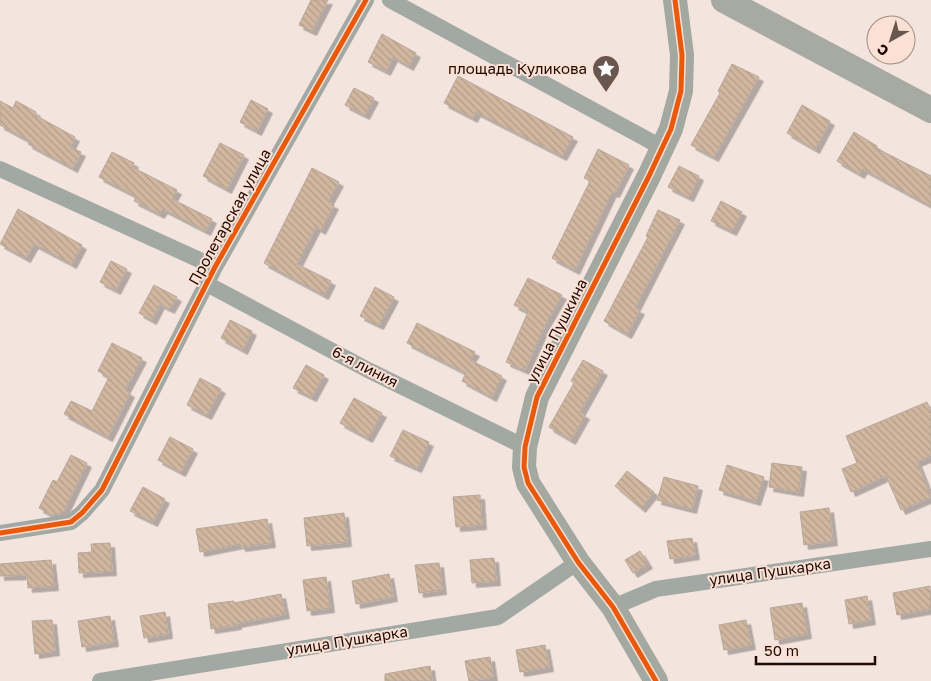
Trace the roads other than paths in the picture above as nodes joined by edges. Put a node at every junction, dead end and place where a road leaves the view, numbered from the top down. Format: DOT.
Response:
graph roads {
  1 [pos="366,0"];
  2 [pos="390,0"];
  3 [pos="675,0"];
  4 [pos="724,0"];
  5 [pos="931,110"];
  6 [pos="663,148"];
  7 [pos="0,169"];
  8 [pos="216,267"];
  9 [pos="207,284"];
  10 [pos="524,447"];
  11 [pos="0,533"];
  12 [pos="931,549"];
  13 [pos="578,562"];
  14 [pos="613,607"];
  15 [pos="100,681"];
  16 [pos="656,681"];
  1 -- 8 [label="street, Пролетарская улица"];
  2 -- 6 [label="street"];
  3 -- 6 [label="street, улица Пушкина"];
  4 -- 5 [label="main road"];
  6 -- 10 [label="street, улица Пушкина"];
  7 -- 8 [label="street"];
  8 -- 9 [label="street, Пролетарская улица"];
  9 -- 10 [label="street, 6-я линия"];
  9 -- 11 [label="street, Пролетарская улица"];
  10 -- 13 [label="street, улица Пушкина"];
  12 -- 14 [label="street, улица Пушкарка"];
  13 -- 14 [label="street, улица Пушкина"];
  13 -- 15 [label="street, улица Пушкарка"];
  14 -- 16 [label="street, улица Пушкина"];
}
